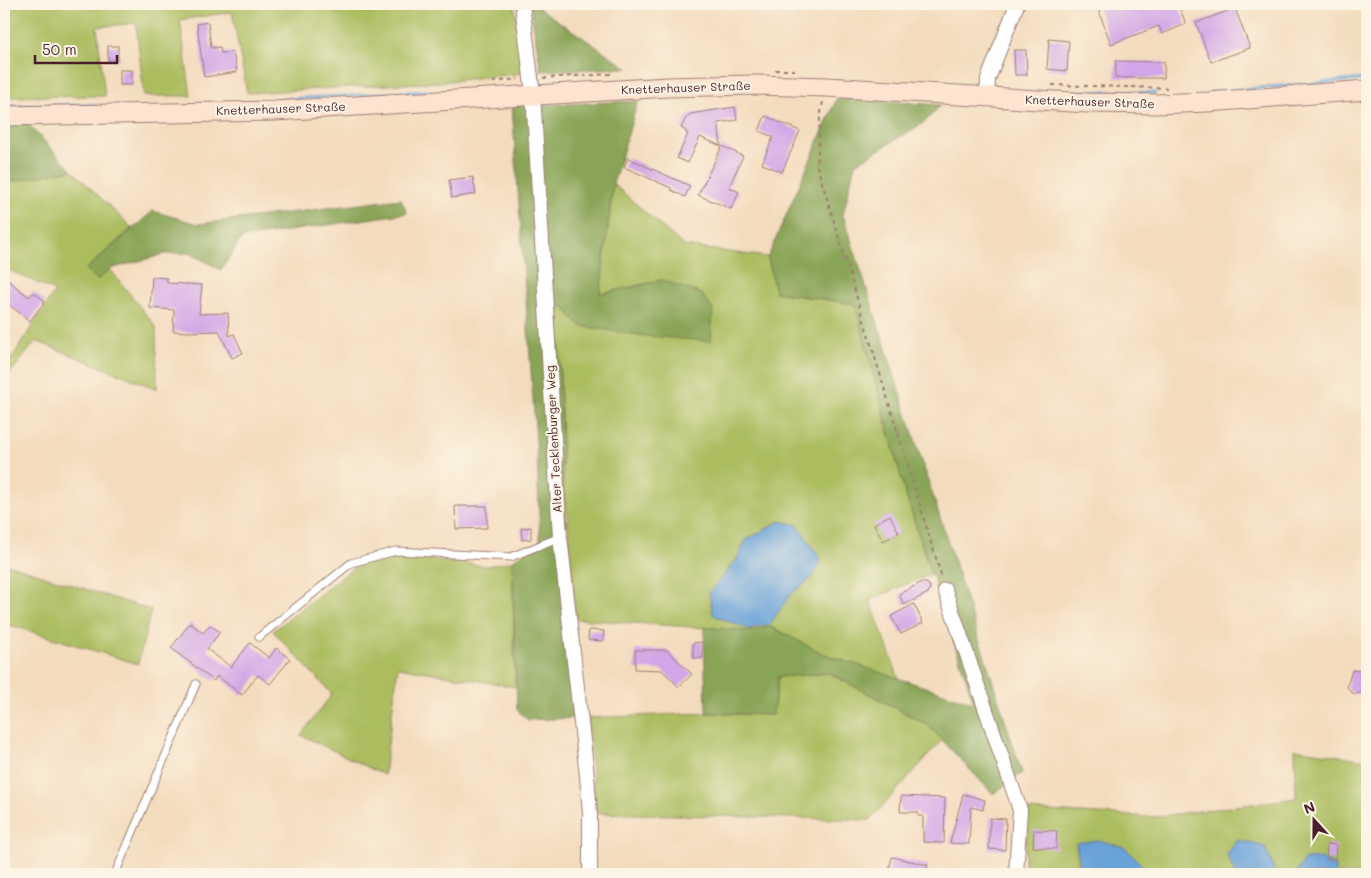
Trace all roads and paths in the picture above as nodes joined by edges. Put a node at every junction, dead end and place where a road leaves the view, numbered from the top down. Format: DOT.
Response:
graph roads {
  1 [pos="522,4"];
  2 [pos="1017,4"];
  3 [pos="775,70"];
  4 [pos="802,70"];
  5 [pos="619,74"];
  6 [pos="485,82"];
  7 [pos="1046,85"];
  8 [pos="533,86"];
  9 [pos="827,87"];
  10 [pos="1173,88"];
  11 [pos="1367,90"];
  12 [pos="987,98"];
  13 [pos="4,116"];
  14 [pos="560,537"];
  15 [pos="945,590"];
  16 [pos="259,637"];
  17 [pos="196,684"];
  18 [pos="115,874"];
  19 [pos="590,874"];
  20 [pos="1016,874"];
  1 -- 8 [label="street, Alter Tecklenburger Weg"];
  2 -- 12 [label="street"];
  3 -- 4 [label="path"];
  5 -- 8 [label="path"];
  6 -- 8 [label="path"];
  7 -- 10 [label="path"];
  8 -- 9 [label="street, Knetterhauser Straße"];
  8 -- 13 [label="street, Knetterhauser Straße"];
  8 -- 14 [label="street, Alter Tecklenburger Weg"];
  9 -- 12 [label="street, Knetterhauser Straße"];
  9 -- 15 [label="path"];
  11 -- 12 [label="street, Knetterhauser Straße"];
  14 -- 16 [label="lane"];
  14 -- 19 [label="street, Alter Tecklenburger Weg"];
  15 -- 20 [label="street"];
  17 -- 18 [label="lane"];
}
